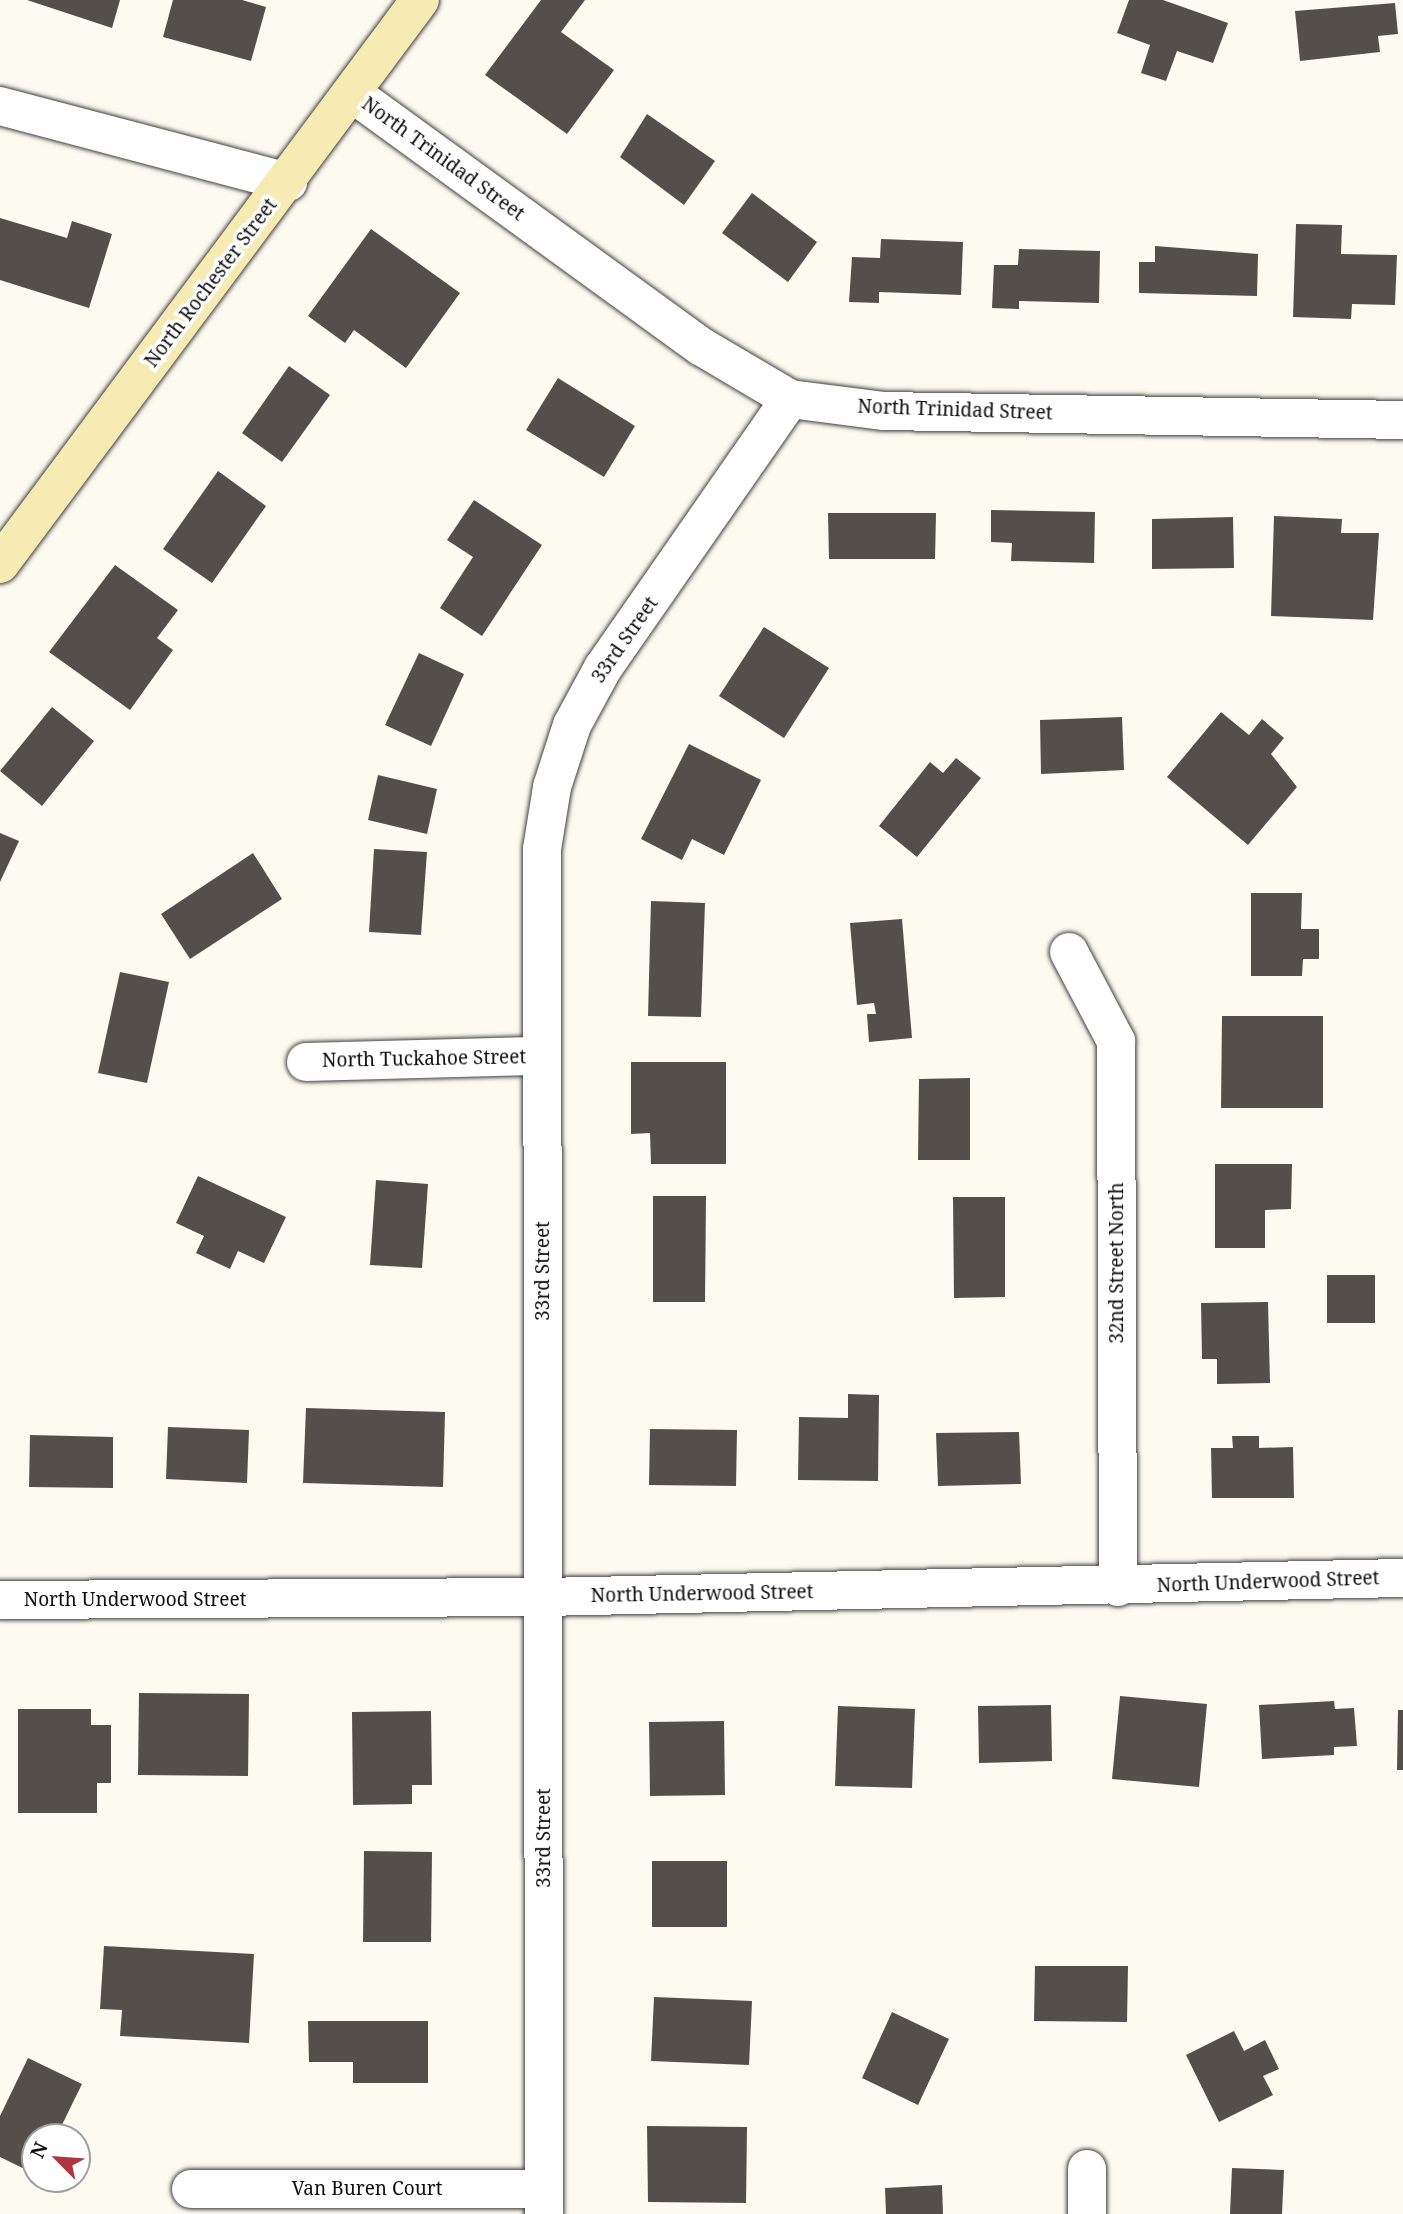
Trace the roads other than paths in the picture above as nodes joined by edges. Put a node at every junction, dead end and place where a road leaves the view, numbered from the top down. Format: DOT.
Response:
graph roads {
  1 [pos="420,0"];
  2 [pos="352,93"];
  3 [pos="0,106"];
  4 [pos="288,182"];
  5 [pos="790,400"];
  6 [pos="1403,420"];
  7 [pos="0,564"];
  8 [pos="1069,952"];
  9 [pos="542,1056"];
  10 [pos="306,1062"];
  11 [pos="1403,1577"];
  12 [pos="1118,1587"];
  13 [pos="544,1597"];
  14 [pos="0,1600"];
  15 [pos="1087,2169"];
  16 [pos="191,2189"];
  17 [pos="544,2201"];
  18 [pos="1087,2214"];
  1 -- 2 [label="street, North Rochester Street"];
  2 -- 4 [label="street, North Rochester Street"];
  2 -- 5 [label="street, North Trinidad Street"];
  3 -- 4 [label="street"];
  4 -- 7 [label="street, North Rochester Street"];
  5 -- 6 [label="street, North Trinidad Street"];
  5 -- 9 [label="street, 33rd Street"];
  8 -- 12 [label="street, 32nd Street North"];
  9 -- 10 [label="street, North Tuckahoe Street"];
  9 -- 13 [label="street, 33rd Street"];
  11 -- 12 [label="street, North Underwood Street"];
  12 -- 13 [label="street, North Underwood Street"];
  13 -- 14 [label="street, North Underwood Street"];
  13 -- 17 [label="street, 33rd Street"];
  15 -- 18 [label="street"];
  16 -- 17 [label="street, Van Buren Court"];
}
